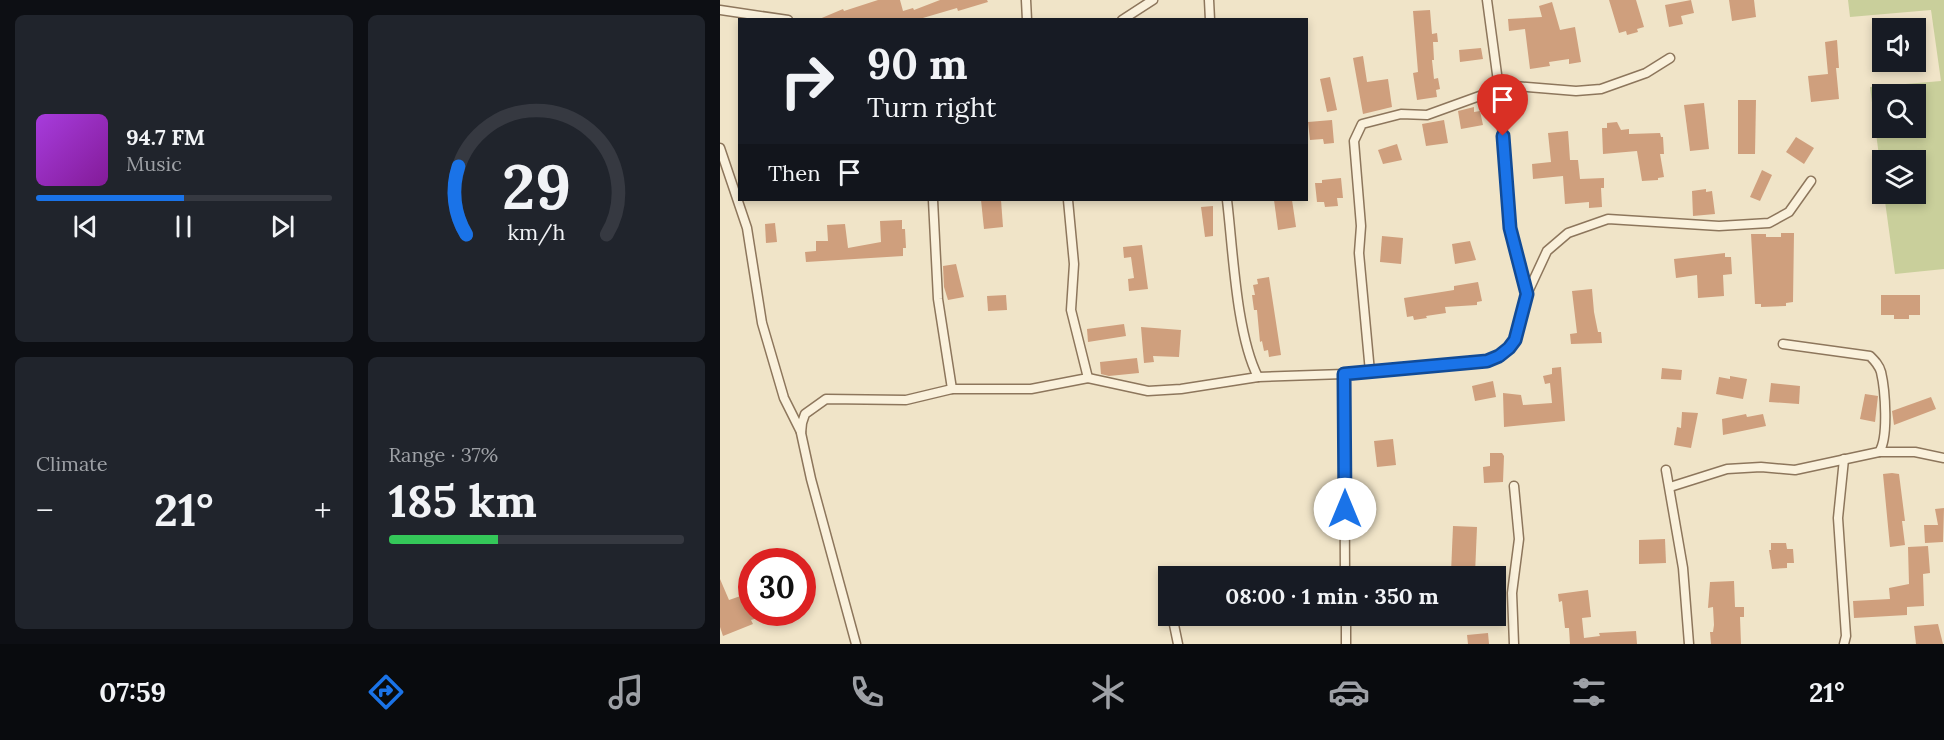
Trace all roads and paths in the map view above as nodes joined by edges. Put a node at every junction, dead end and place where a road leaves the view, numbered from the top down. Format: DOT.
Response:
graph roads {
  1 [pos="1026,0"];
  2 [pos="1152,0"];
  3 [pos="1209,0"];
  4 [pos="1487,0"];
  5 [pos="720,10"];
  6 [pos="774,18"];
  7 [pos="1027,18"];
  8 [pos="1125,18"];
  9 [pos="1210,18"];
  10 [pos="1670,58"];
  11 [pos="1499,89"];
  12 [pos="720,148"];
  13 [pos="1810,181"];
  14 [pos="933,201"];
  15 [pos="1068,201"];
  16 [pos="1227,201"];
  17 [pos="1527,294"];
  18 [pos="1783,344"];
  19 [pos="1370,372"];
  20 [pos="1344,374"];
  21 [pos="1258,377"];
  22 [pos="1088,378"];
  23 [pos="952,389"];
  24 [pos="801,433"];
  25 [pos="1878,452"];
  26 [pos="1944,458"];
  27 [pos="1844,459"];
  28 [pos="1666,470"];
  29 [pos="1514,486"];
  30 [pos="1670,487"];
  31 [pos="1345,566"];
  32 [pos="1174,626"];
  33 [pos="1346,626"];
  34 [pos="856,644"];
  35 [pos="1178,644"];
  36 [pos="1346,644"];
  37 [pos="1514,644"];
  38 [pos="1689,644"];
  39 [pos="1844,644"];
  1 -- 7 [label="street"];
  2 -- 8 [label="street"];
  3 -- 9 [label="street"];
  4 -- 11 [label="street"];
  5 -- 6 [label="street"];
  10 -- 11 [label="street"];
  11 -- 17 [label="street"];
  11 -- 19 [label="street"];
  12 -- 24 [label="street"];
  13 -- 17 [label="street"];
  14 -- 23 [label="street"];
  15 -- 22 [label="street"];
  16 -- 21 [label="street"];
  17 -- 19 [label="street"];
  18 -- 25 [label="street"];
  19 -- 20 [label="street"];
  20 -- 21 [label="street"];
  20 -- 31 [label="street"];
  21 -- 22 [label="street"];
  22 -- 23 [label="street"];
  23 -- 24 [label="street"];
  24 -- 34 [label="street"];
  25 -- 26 [label="street"];
  25 -- 27 [label="street"];
  27 -- 30 [label="street"];
  27 -- 39 [label="street"];
  28 -- 30 [label="street"];
  29 -- 37 [label="street"];
  30 -- 38 [label="street"];
  32 -- 35 [label="street"];
  33 -- 36 [label="street"];
}
